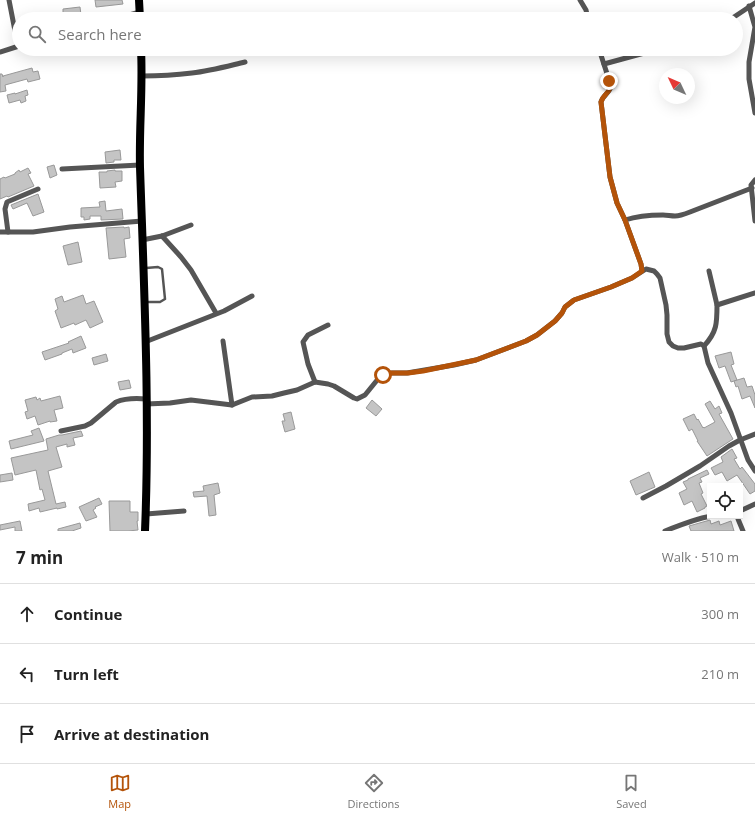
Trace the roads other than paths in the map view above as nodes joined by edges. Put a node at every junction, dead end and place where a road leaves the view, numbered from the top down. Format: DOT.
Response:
graph roads {
  1 [pos="9,0"];
  2 [pos="139,0"];
  3 [pos="580,0"];
  4 [pos="755,3"];
  5 [pos="749,6"];
  6 [pos="140,12"];
  7 [pos="586,12"];
  8 [pos="741,12"];
  9 [pos="12,16"];
  10 [pos="12,47"];
  11 [pos="0,52"];
  12 [pos="141,56"];
  13 [pos="601,56"];
  14 [pos="633,56"];
  15 [pos="245,62"];
  16 [pos="604,64"];
  17 [pos="142,76"];
  18 [pos="755,113"];
  19 [pos="140,166"];
  20 [pos="62,170"];
  21 [pos="755,180"];
  22 [pos="752,188"];
  23 [pos="38,189"];
  24 [pos="625,220"];
  25 [pos="142,221"];
  26 [pos="755,221"];
  27 [pos="191,225"];
  28 [pos="0,232"];
  29 [pos="8,232"];
  30 [pos="162,236"];
  31 [pos="142,240"];
  32 [pos="143,268"];
  33 [pos="709,270"];
  34 [pos="642,271"];
  35 [pos="755,293"];
  36 [pos="252,296"];
  37 [pos="144,302"];
  38 [pos="717,305"];
  39 [pos="216,313"];
  40 [pos="328,324"];
  41 [pos="223,341"];
  42 [pos="145,342"];
  43 [pos="704,346"];
  44 [pos="315,382"];
  45 [pos="146,402"];
  46 [pos="232,405"];
  47 [pos="61,431"];
  48 [pos="755,434"];
  49 [pos="740,440"];
  50 [pos="755,471"];
  51 [pos="643,498"];
  52 [pos="755,504"];
  53 [pos="743,510"];
  54 [pos="184,511"];
  55 [pos="146,514"];
  56 [pos="707,517"];
  57 [pos="738,519"];
  58 [pos="145,531"];
  59 [pos="665,531"];
  60 [pos="743,531"];
  1 -- 9 [label="street"];
  2 -- 6 [label="highway"];
  3 -- 7 [label="street"];
  4 -- 5 [label="street"];
  5 -- 8 [label="street"];
  5 -- 18 [label="street"];
  10 -- 11 [label="street"];
  12 -- 17 [label="highway"];
  13 -- 16 [label="street"];
  14 -- 16 [label="street"];
  15 -- 17 [label="street"];
  16 -- 24 [label="street"];
  17 -- 19 [label="highway"];
  19 -- 20 [label="street"];
  19 -- 25 [label="highway"];
  21 -- 22 [label="street"];
  22 -- 24 [label="street"];
  22 -- 26 [label="street"];
  23 -- 29 [label="street"];
  24 -- 34 [label="street"];
  25 -- 29 [label="street"];
  25 -- 31 [label="highway"];
  27 -- 30 [label="street"];
  28 -- 29 [label="street"];
  30 -- 31 [label="street"];
  30 -- 39 [label="street"];
  31 -- 32 [label="highway"];
  32 -- 37 [label="highway"];
  32 -- 37 [label="lane"];
  33 -- 38 [label="street"];
  34 -- 43 [label="street"];
  34 -- 44 [label="street"];
  35 -- 38 [label="street"];
  36 -- 39 [label="street"];
  37 -- 42 [label="highway"];
  38 -- 43 [label="street"];
  39 -- 42 [label="street"];
  40 -- 44 [label="street"];
  41 -- 46 [label="street"];
  42 -- 45 [label="highway"];
  43 -- 49 [label="street"];
  44 -- 46 [label="street"];
  45 -- 46 [label="street"];
  45 -- 47 [label="street"];
  45 -- 55 [label="highway"];
  48 -- 49 [label="street"];
  49 -- 50 [label="street"];
  49 -- 51 [label="street"];
  52 -- 53 [label="street"];
  54 -- 55 [label="street"];
  55 -- 58 [label="highway"];
  56 -- 59 [label="street"];
  57 -- 60 [label="street"];
}
